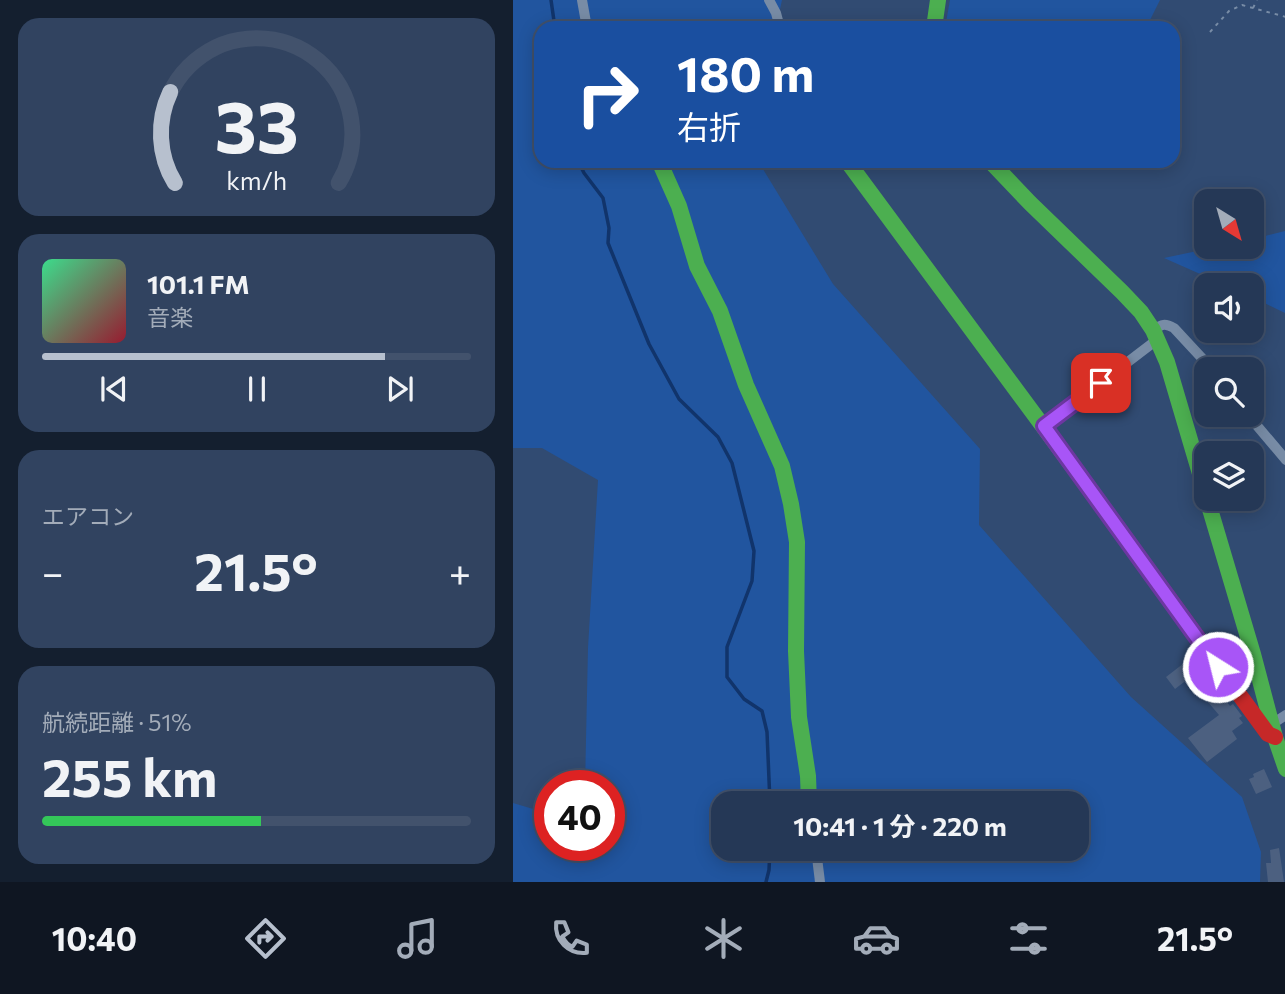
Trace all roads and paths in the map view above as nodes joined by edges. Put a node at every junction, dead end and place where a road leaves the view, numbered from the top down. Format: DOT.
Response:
graph roads {
  1 [pos="582,0"];
  2 [pos="938,0"];
  3 [pos="1257,0"];
  4 [pos="771,1"];
  5 [pos="1253,8"];
  6 [pos="1285,17"];
  7 [pos="586,21"];
  8 [pos="778,21"];
  9 [pos="935,21"];
  10 [pos="1210,32"];
  11 [pos="662,168"];
  12 [pos="852,168"];
  13 [pos="997,168"];
  14 [pos="1156,334"];
  15 [pos="1201,357"];
  16 [pos="1044,426"];
  17 [pos="1258,427"];
  18 [pos="1194,452"];
  19 [pos="1285,460"];
  20 [pos="1212,511"];
  21 [pos="1277,725"];
  22 [pos="1285,769"];
  23 [pos="809,791"];
  24 [pos="817,861"];
  25 [pos="820,882"];
  1 -- 7 [label="street"];
  2 -- 9 [label="street"];
  3 -- 5 [label="path"];
  4 -- 8 [label="street"];
  5 -- 6 [label="path"];
  5 -- 10 [label="path"];
  11 -- 23 [label="street"];
  12 -- 16 [label="street"];
  13 -- 14 [label="street"];
  14 -- 15 [label="street"];
  14 -- 16 [label="street"];
  14 -- 18 [label="street"];
  16 -- 21 [label="street"];
  17 -- 19 [label="street"];
  20 -- 21 [label="street"];
  21 -- 22 [label="street"];
  24 -- 25 [label="street"];
}
